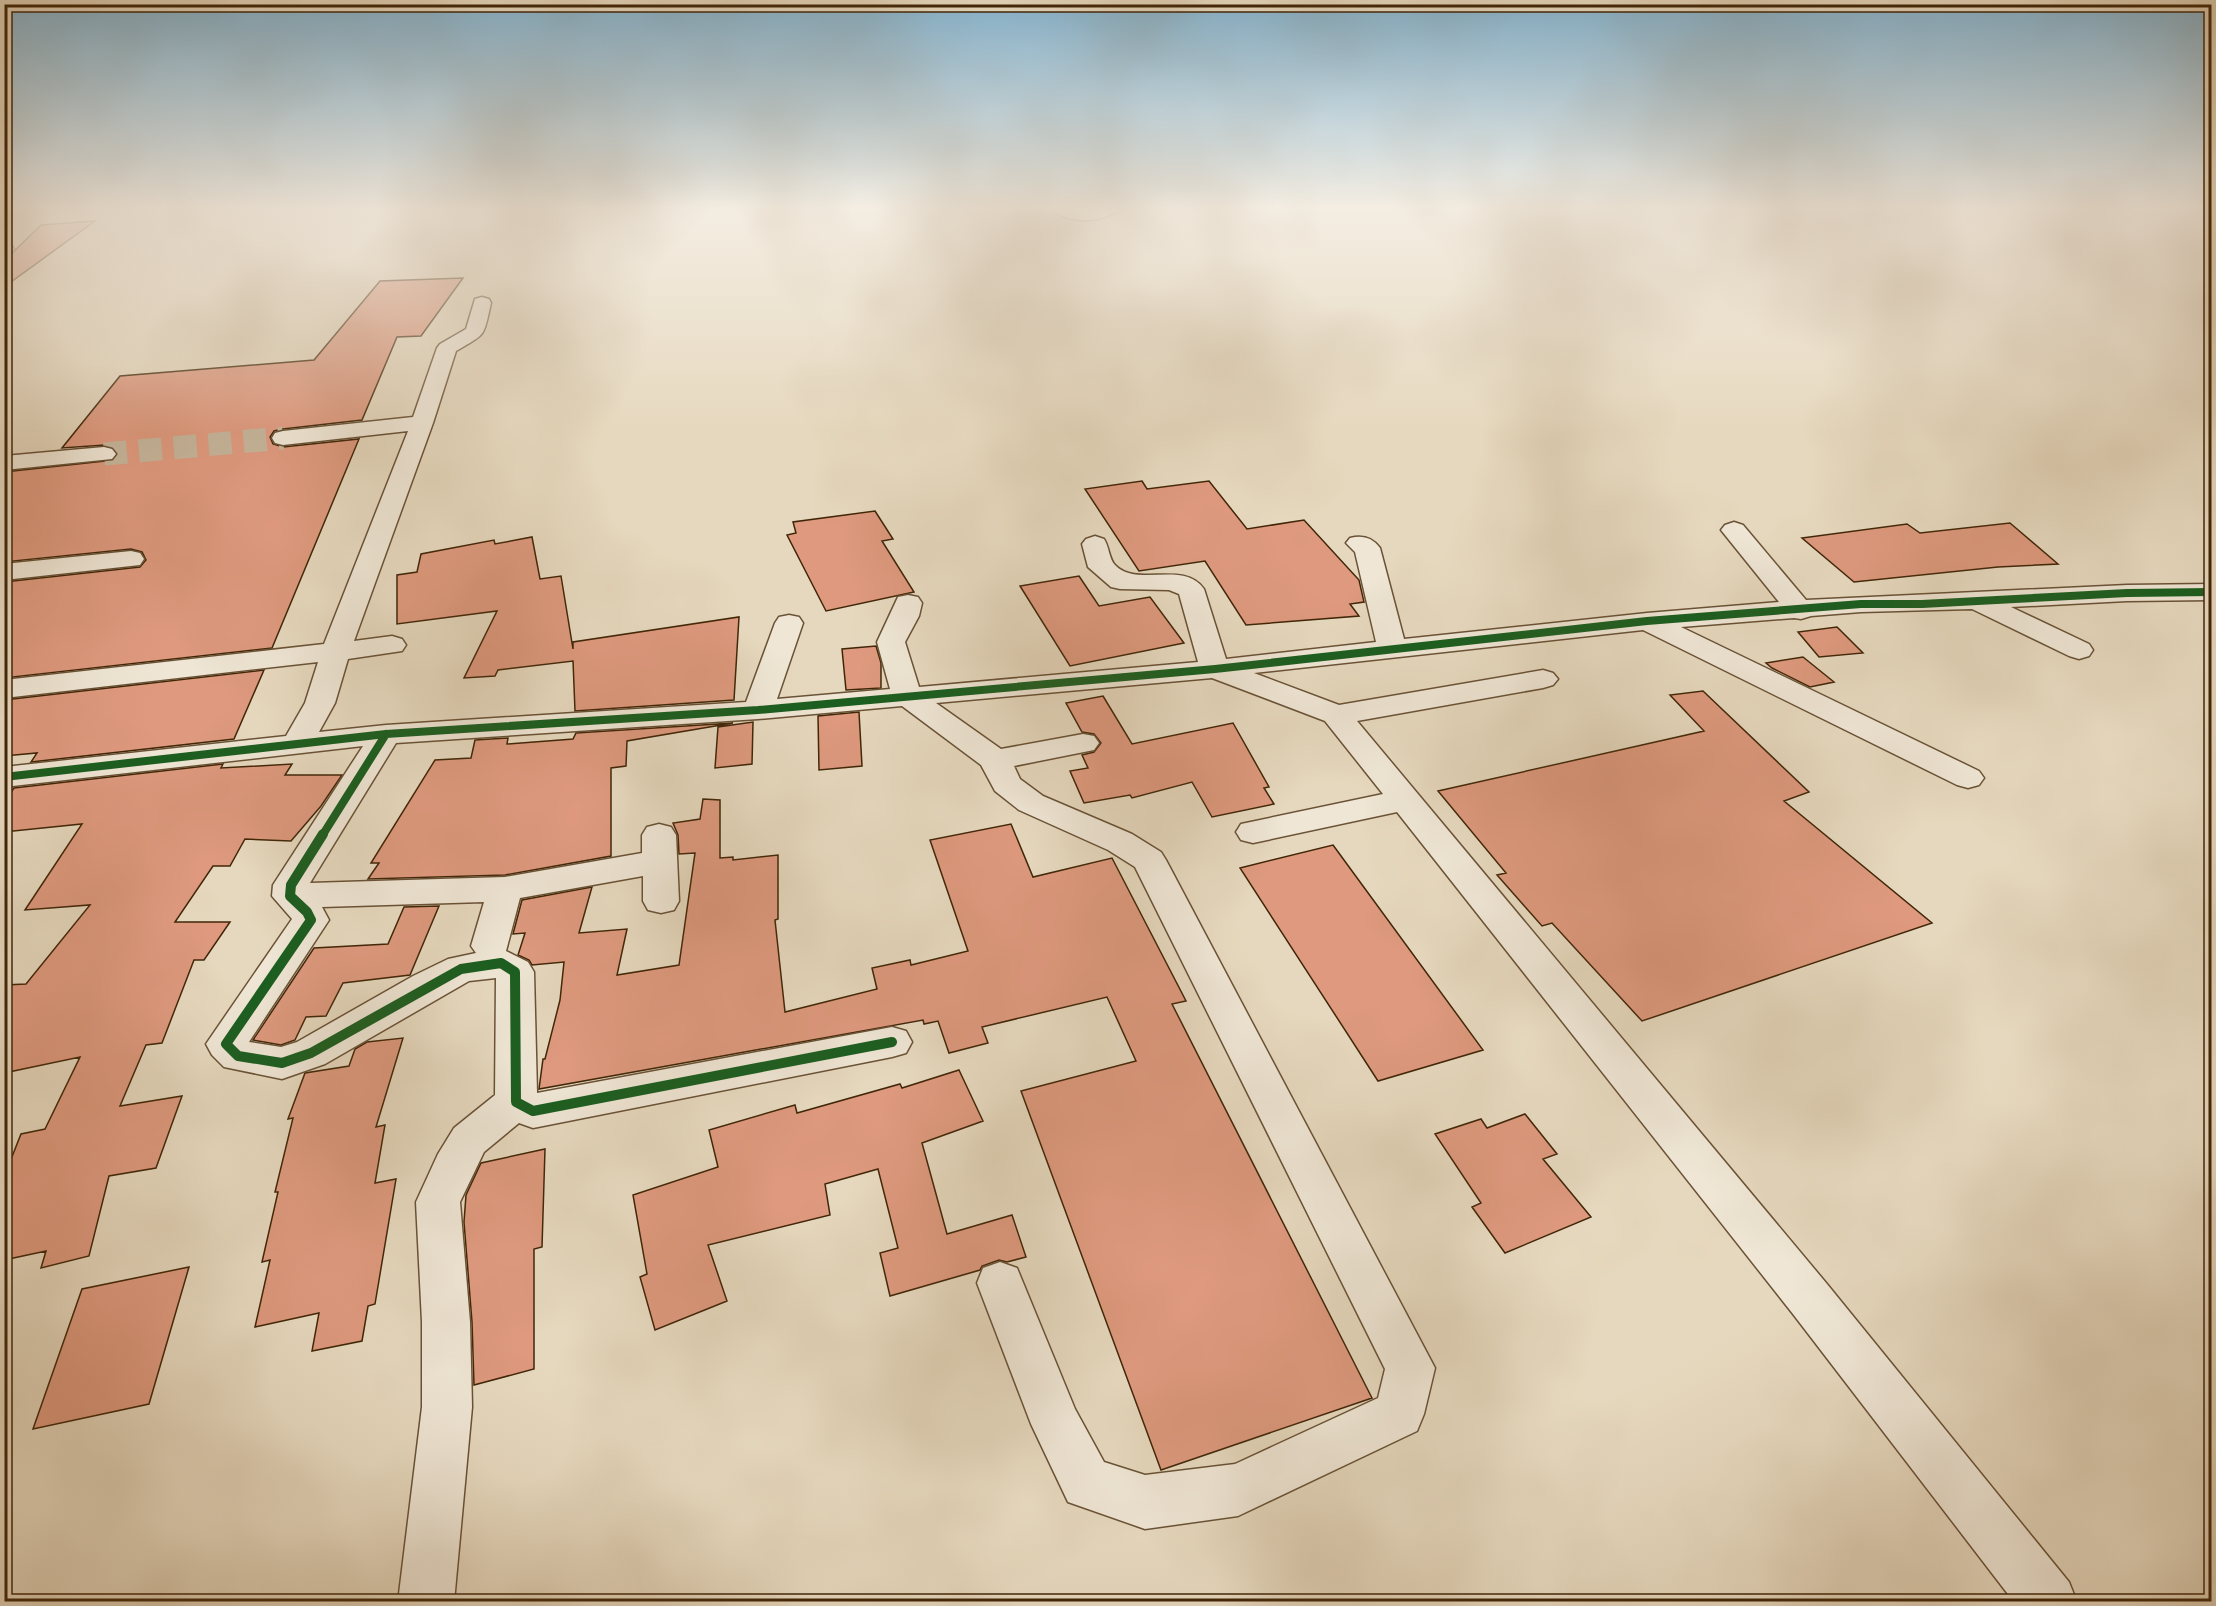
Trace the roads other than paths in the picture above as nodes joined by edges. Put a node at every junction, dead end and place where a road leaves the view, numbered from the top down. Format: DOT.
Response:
graph roads {
  1 [pos="482,303"];
  2 [pos="422,423"];
  3 [pos="283,438"];
  4 [pos="104,454"];
  5 [pos="4,463"];
  6 [pos="1734,530"];
  7 [pos="1359,543"];
  8 [pos="1095,544"];
  9 [pos="131,559"];
  10 [pos="4,572"];
  11 [pos="2211,592"];
  12 [pos="1978,602"];
  13 [pos="908,603"];
  14 [pos="1801,611"];
  15 [pos="1647,621"];
  16 [pos="789,623"];
  17 [pos="392,645"];
  18 [pos="1392,650"];
  19 [pos="2079,650"];
  20 [pos="336,651"];
  21 [pos="1215,669"];
  22 [pos="1543,679"];
  23 [pos="4,689"];
  24 [pos="907,696"];
  25 [pos="758,710"];
  26 [pos="1336,715"];
  27 [pos="386,734"];
  28 [pos="1083,743"];
  29 [pos="297,744"];
  30 [pos="995,760"];
  31 [pos="4,777"];
  32 [pos="1968,778"];
  33 [pos="1405,800"];
  34 [pos="1253,832"];
  35 [pos="505,889"];
  36 [pos="290,896"];
  37 [pos="662,901"];
  38 [pos="490,946"];
  39 [pos="892,1042"];
  40 [pos="516,1102"];
  41 [pos="1000,1283"];
  42 [pos="426,1602"];
  43 [pos="2049,1602"];
  1 -- 2 [label="street"];
  2 -- 3 [label="street"];
  2 -- 20 [label="street"];
  4 -- 5 [label="street"];
  6 -- 14 [label="street"];
  7 -- 18 [label="street"];
  8 -- 21 [label="street"];
  9 -- 10 [label="street"];
  11 -- 12 [label="street"];
  12 -- 14 [label="street"];
  12 -- 19 [label="street"];
  13 -- 24 [label="street"];
  14 -- 15 [label="street"];
  15 -- 18 [label="street"];
  15 -- 32 [label="street"];
  16 -- 25 [label="street"];
  17 -- 20 [label="street"];
  18 -- 21 [label="street"];
  20 -- 23 [label="street"];
  20 -- 29 [label="street"];
  21 -- 24 [label="street"];
  21 -- 26 [label="street"];
  22 -- 26 [label="street"];
  24 -- 25 [label="street"];
  24 -- 30 [label="street"];
  25 -- 27 [label="street"];
  26 -- 33 [label="street"];
  27 -- 29 [label="street"];
  27 -- 36 [label="street"];
  28 -- 30 [label="street"];
  29 -- 31 [label="street"];
  30 -- 41 [label="street"];
  33 -- 34 [label="street"];
  33 -- 43 [label="street"];
  35 -- 36 [label="street"];
  35 -- 37 [label="street"];
  35 -- 38 [label="street"];
  36 -- 40 [label="street"];
  39 -- 40 [label="street"];
  40 -- 42 [label="street"];
}
